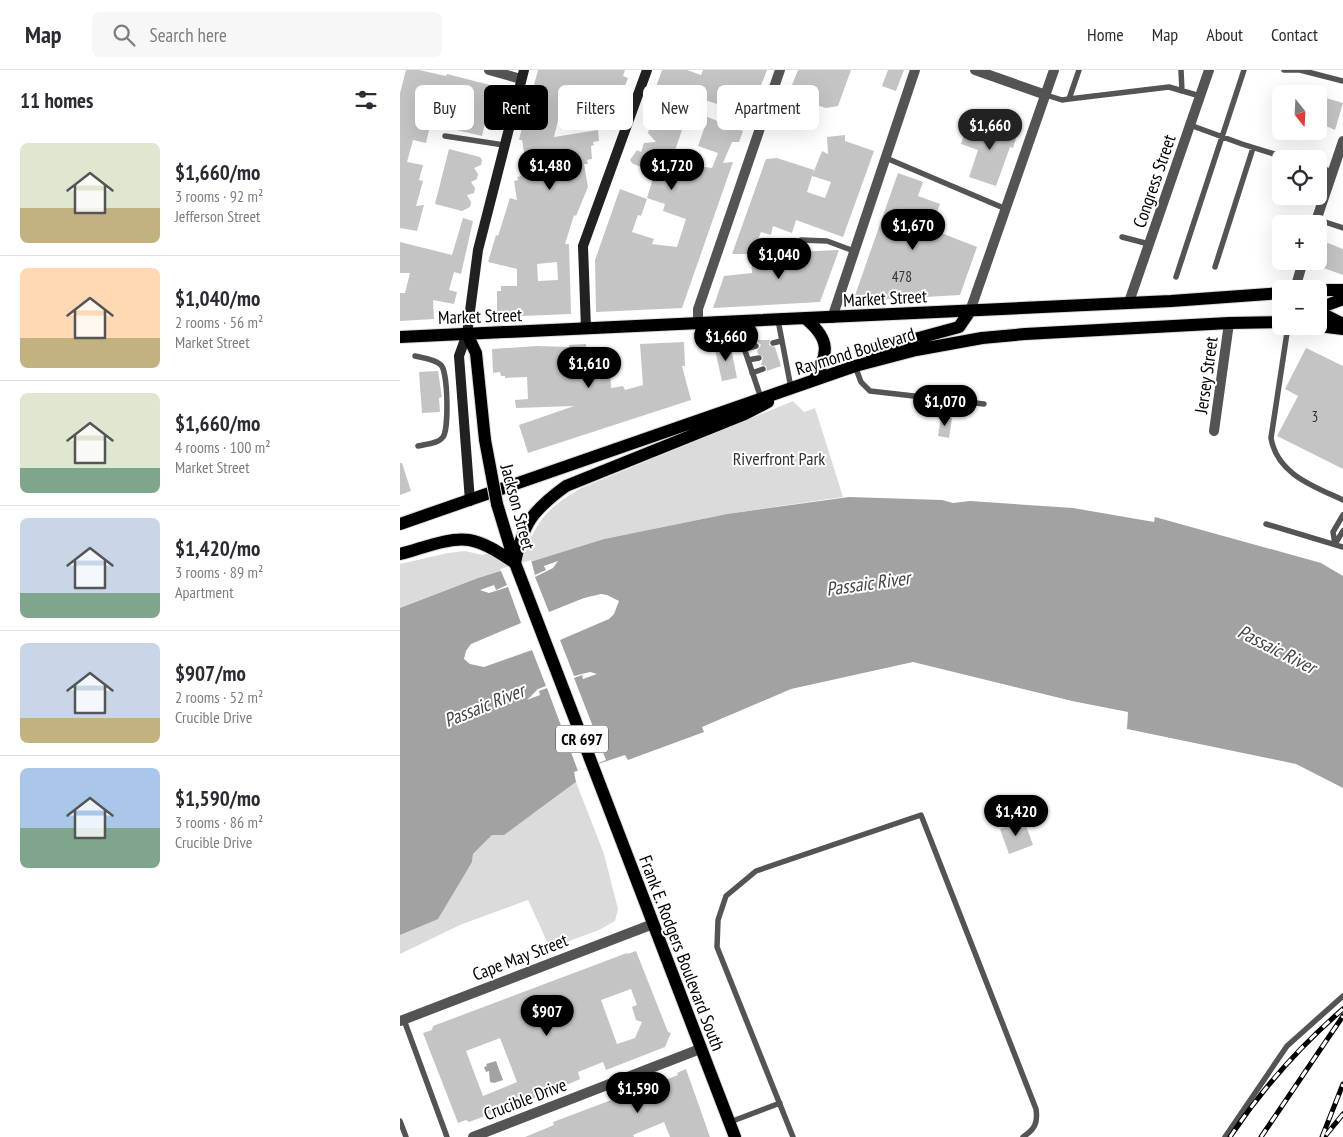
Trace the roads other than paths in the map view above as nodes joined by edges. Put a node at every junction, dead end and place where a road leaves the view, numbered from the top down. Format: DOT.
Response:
graph roads {
  1 [pos="489,70"];
  2 [pos="647,70"];
  3 [pos="780,70"];
  4 [pos="915,70"];
  5 [pos="975,70"];
  6 [pos="1054,70"];
  7 [pos="1079,70"];
  8 [pos="1181,70"];
  9 [pos="1209,70"];
  10 [pos="1244,70"];
  11 [pos="1284,70"];
  12 [pos="1311,72"];
  13 [pos="523,74"];
  14 [pos="1343,81"];
  15 [pos="1182,91"];
  16 [pos="1046,95"];
  17 [pos="1200,96"];
  18 [pos="1069,99"];
  19 [pos="1190,125"];
  20 [pos="445,136"];
  21 [pos="1222,138"];
  22 [pos="1343,141"];
  23 [pos="504,145"];
  24 [pos="1253,148"];
  25 [pos="1272,154"];
  26 [pos="886,158"];
  27 [pos="1327,170"];
  28 [pos="1332,172"];
  29 [pos="1006,209"];
  30 [pos="1317,215"];
  31 [pos="1327,223"];
  32 [pos="1343,226"];
  33 [pos="1122,237"];
  34 [pos="801,240"];
  35 [pos="1149,244"];
  36 [pos="854,251"];
  37 [pos="1216,267"];
  38 [pos="1176,277"];
  39 [pos="1327,290"];
  40 [pos="1343,290"];
  41 [pos="1265,294"];
  42 [pos="1272,294"];
  43 [pos="1272,297"];
  44 [pos="1343,299"];
  45 [pos="1129,302"];
  46 [pos="1327,305"];
  47 [pos="970,311"];
  48 [pos="1327,316"];
  49 [pos="832,318"];
  50 [pos="806,319"];
  51 [pos="778,320"];
  52 [pos="739,321"];
  53 [pos="1272,322"];
  54 [pos="1229,323"];
  55 [pos="698,324"];
  56 [pos="1343,324"];
  57 [pos="1327,327"];
  58 [pos="586,329"];
  59 [pos="1343,329"];
  60 [pos="467,334"];
  61 [pos="1287,335"];
  62 [pos="400,337"];
  63 [pos="781,341"];
  64 [pos="774,343"];
  65 [pos="756,346"];
  66 [pos="744,349"];
  67 [pos="415,356"];
  68 [pos="759,358"];
  69 [pos="748,360"];
  70 [pos="855,366"];
  71 [pos="763,369"];
  72 [pos="752,373"];
  73 [pos="815,379"];
  74 [pos="791,388"];
  75 [pos="761,398"];
  76 [pos="984,404"];
  77 [pos="1214,432"];
  78 [pos="418,446"];
  79 [pos="1343,500"];
  80 [pos="470,501"];
  81 [pos="1343,516"];
  82 [pos="1343,520"];
  83 [pos="400,524"];
  84 [pos="1266,524"];
  85 [pos="1343,531"];
  86 [pos="514,543"];
  87 [pos="1335,544"];
  88 [pos="1343,548"];
  89 [pos="400,554"];
  90 [pos="515,563"];
  91 [pos="603,795"];
  92 [pos="653,924"];
  93 [pos="1343,996"];
  94 [pos="402,1020"];
  95 [pos="700,1049"];
  96 [pos="780,1103"];
  97 [pos="400,1121"];
  98 [pos="730,1122"];
  99 [pos="406,1137"];
  100 [pos="448,1137"];
  101 [pos="473,1137"];
  102 [pos="735,1137"];
  103 [pos="793,1137"];
  104 [pos="1023,1137"];
  105 [pos="1225,1137"];
  1 -- 13 [label="street"];
  2 -- 58 [label="street"];
  3 -- 55 [label="street"];
  4 -- 26 [label="street"];
  5 -- 16 [label="street"];
  6 -- 16 [label="street"];
  7 -- 18 [label="lane"];
  8 -- 15 [label="lane"];
  9 -- 17 [label="street, Congress Street"];
  10 -- 21 [label="lane"];
  11 -- 12 [label="lane"];
  12 -- 14 [label="lane"];
  13 -- 23 [label="street, Jackson Street"];
  15 -- 17 [label="lane"];
  15 -- 18 [label="lane"];
  16 -- 18 [label="lane"];
  16 -- 29 [label="street"];
  17 -- 19 [label="street, Congress Street"];
  19 -- 21 [label="lane"];
  19 -- 35 [label="street, Congress Street"];
  20 -- 23 [label="lane"];
  21 -- 24 [label="lane"];
  21 -- 38 [label="lane"];
  22 -- 28 [label="street"];
  23 -- 60 [label="street, Jackson Street"];
  24 -- 25 [label="lane"];
  24 -- 37 [label="lane"];
  26 -- 29 [label="lane"];
  26 -- 36 [label="street"];
  27 -- 28 [label="lane"];
  28 -- 30 [label="street"];
  29 -- 47 [label="street"];
  31 -- 32 [label="lane"];
  33 -- 35 [label="lane"];
  34 -- 36 [label="lane"];
  35 -- 45 [label="street, Congress Street"];
  36 -- 49 [label="street"];
  39 -- 40 [label="main road"];
  41 -- 42 [label="main road, Market Street"];
  41 -- 43 [label="main road"];
  41 -- 45 [label="main road, Market Street"];
  44 -- 46 [label="main road"];
  45 -- 47 [label="main road, Market Street"];
  47 -- 49 [label="main road, Market Street"];
  47 -- 70 [label="main road"];
  48 -- 56 [label="main road"];
  49 -- 50 [label="main road, Market Street"];
  50 -- 51 [label="main road, Market Street"];
  50 -- 73 [label="main road"];
  51 -- 52 [label="main road, Market Street"];
  51 -- 63 [label="lane"];
  52 -- 55 [label="main road, Market Street"];
  52 -- 66 [label="lane"];
  53 -- 54 [label="main road"];
  54 -- 70 [label="main road, Raymond Boulevard"];
  54 -- 77 [label="street, Jersey Street"];
  55 -- 58 [label="main road, Market Street"];
  57 -- 59 [label="main road"];
  58 -- 60 [label="main road, Market Street"];
  60 -- 62 [label="main road, Market Street"];
  60 -- 80 [label="street, Jackson Street"];
  60 -- 86 [label="main road, Jackson Street, bridge"];
  61 -- 79 [label="lane"];
  63 -- 64 [label="lane"];
  63 -- 74 [label="lane"];
  65 -- 66 [label="lane"];
  66 -- 69 [label="lane"];
  67 -- 78 [label="lane"];
  68 -- 69 [label="lane"];
  69 -- 72 [label="lane"];
  70 -- 73 [label="main road, Raymond Boulevard"];
  70 -- 76 [label="lane"];
  71 -- 72 [label="lane"];
  72 -- 75 [label="lane"];
  73 -- 74 [label="main road, Raymond Boulevard"];
  74 -- 75 [label="main road, Raymond Boulevard"];
  74 -- 86 [label="main road"];
  75 -- 80 [label="main road, Raymond Boulevard"];
  80 -- 83 [label="main road, Raymond Boulevard"];
  81 -- 82 [label="lane"];
  81 -- 87 [label="lane"];
  84 -- 87 [label="lane"];
  85 -- 87 [label="lane"];
  86 -- 90 [label="main road, Jackson Street"];
  87 -- 88 [label="lane"];
  89 -- 90 [label="main road"];
  90 -- 91 [label="main road, Jackson Street / CR 697"];
  91 -- 92 [label="main road, Frank E. Rodgers Boulevard South / CR 697"];
  92 -- 94 [label="street, Cape May Street"];
  92 -- 95 [label="main road, Frank E. Rodgers Boulevard South / CR 697"];
  93 -- 105 [label="lane"];
  94 -- 100 [label="lane"];
  95 -- 98 [label="main road, Frank E. Rodgers Boulevard South / CR 697"];
  95 -- 101 [label="street, Crucible Drive"];
  96 -- 98 [label="lane"];
  96 -- 103 [label="lane"];
  96 -- 104 [label="lane"];
  97 -- 99 [label="lane"];
  98 -- 102 [label="main road, CR 697"];
}
